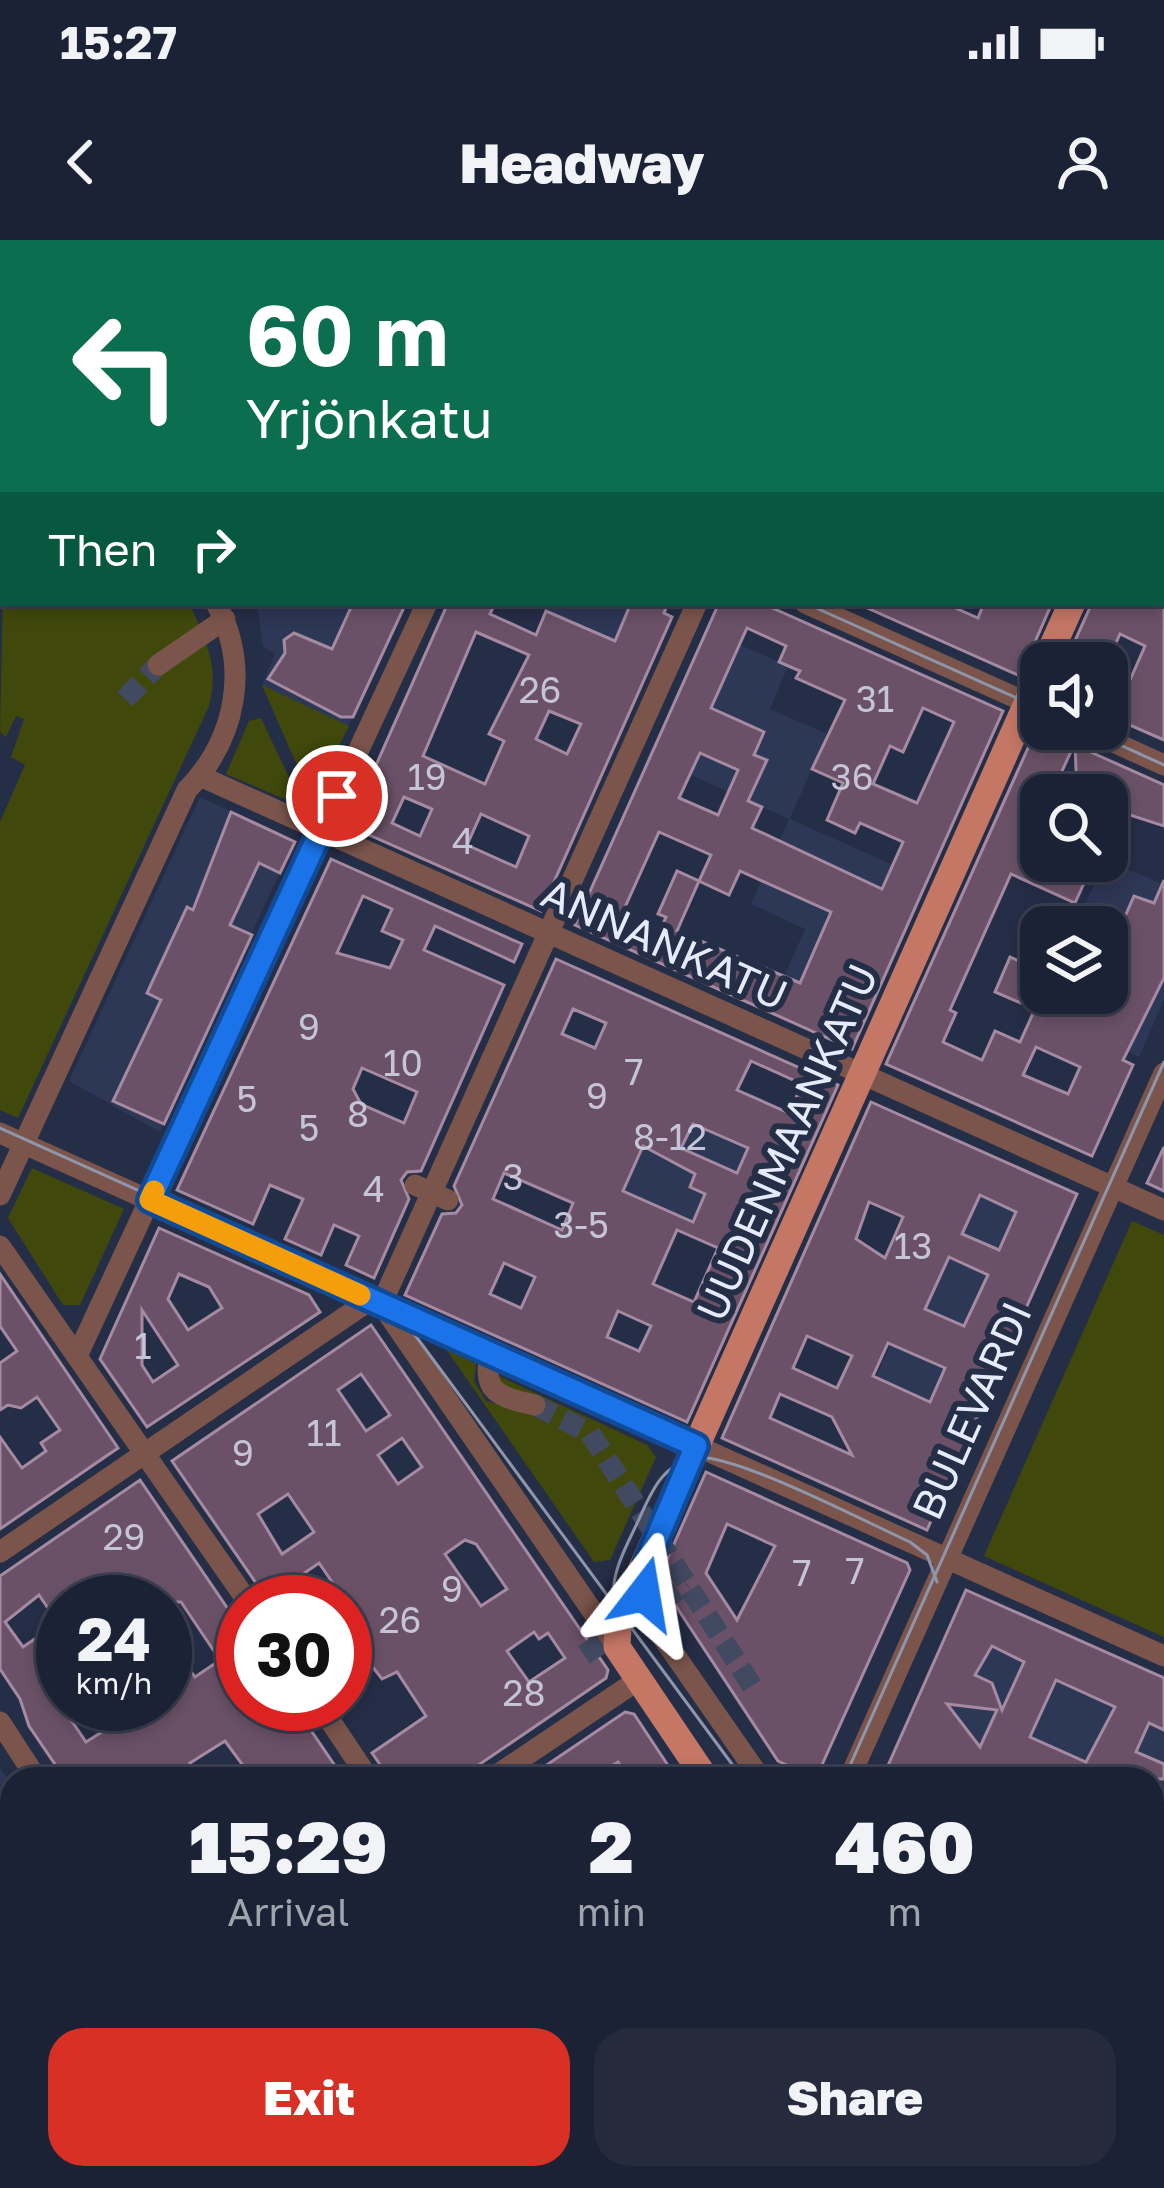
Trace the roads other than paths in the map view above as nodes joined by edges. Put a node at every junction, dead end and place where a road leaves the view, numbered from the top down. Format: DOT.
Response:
graph roads {
  1 [pos="426,606"];
  2 [pos="696,606"];
  3 [pos="812,606"];
  4 [pos="1071,606"];
  5 [pos="226,608"];
  6 [pos="1054,642"];
  7 [pos="158,665"];
  8 [pos="1020,700"];
  9 [pos="1020,736"];
  10 [pos="1128,749"];
  11 [pos="1164,765"];
  12 [pos="200,776"];
  13 [pos="320,832"];
  14 [pos="552,920"];
  15 [pos="863,1073"];
  16 [pos="1164,1073"];
  17 [pos="0,1132"];
  18 [pos="25,1144"];
  19 [pos="1113,1187"];
  20 [pos="0,1195"];
  21 [pos="150,1200"];
  22 [pos="1164,1210"];
  23 [pos="0,1247"];
  24 [pos="387,1286"];
  25 [pos="491,1352"];
  26 [pos="76,1356"];
  27 [pos="535,1405"];
  28 [pos="696,1446"];
  29 [pos="144,1454"];
  30 [pos="0,1552"];
  31 [pos="947,1560"];
  32 [pos="646,1564"];
  33 [pos="229,1575"];
  34 [pos="617,1647"];
  35 [pos="1164,1656"];
  36 [pos="638,1680"];
  37 [pos="1,1724"];
  38 [pos="337,1731"];
  39 [pos="30,1767"];
  40 [pos="361,1767"];
  41 [pos="509,1767"];
  42 [pos="698,1767"];
  43 [pos="753,1767"];
  44 [pos="853,1767"];
  1 -- 13 [label="street"];
  2 -- 14 [label="street"];
  3 -- 8 [label="street"];
  4 -- 6 [label="main road"];
  5 -- 7 [label="street"];
  5 -- 12 [label="street"];
  9 -- 15 [label="main road, UUDENMAANKATU"];
  10 -- 11 [label="street"];
  12 -- 13 [label="street, ANNANKATU"];
  12 -- 18 [label="street"];
  13 -- 14 [label="street, ANNANKATU"];
  13 -- 21 [label="street"];
  14 -- 15 [label="street, ANNANKATU"];
  14 -- 24 [label="street"];
  15 -- 19 [label="street, ANNANKATU"];
  15 -- 28 [label="main road, UUDENMAANKATU"];
  16 -- 19 [label="street, BULEVARDI"];
  17 -- 18 [label="street"];
  18 -- 20 [label="street"];
  18 -- 21 [label="street"];
  19 -- 22 [label="street, ANNANKATU"];
  19 -- 31 [label="street, BULEVARDI"];
  21 -- 24 [label="street"];
  21 -- 26 [label="street"];
  23 -- 26 [label="street"];
  24 -- 25 [label="street"];
  24 -- 29 [label="street"];
  24 -- 34 [label="street"];
  25 -- 27 [label="street"];
  25 -- 28 [label="street"];
  26 -- 29 [label="street"];
  28 -- 31 [label="street"];
  28 -- 32 [label="main road, UUDENMAANKATU"];
  29 -- 30 [label="street"];
  29 -- 33 [label="street"];
  31 -- 35 [label="street"];
  31 -- 44 [label="street, BULEVARDI"];
  32 -- 34 [label="main road, UUDENMAANKATU"];
  32 -- 43 [label="street"];
  34 -- 36 [label="main road"];
  36 -- 41 [label="street"];
  36 -- 42 [label="main road"];
  37 -- 39 [label="street"];
  38 -- 40 [label="street"];
}
